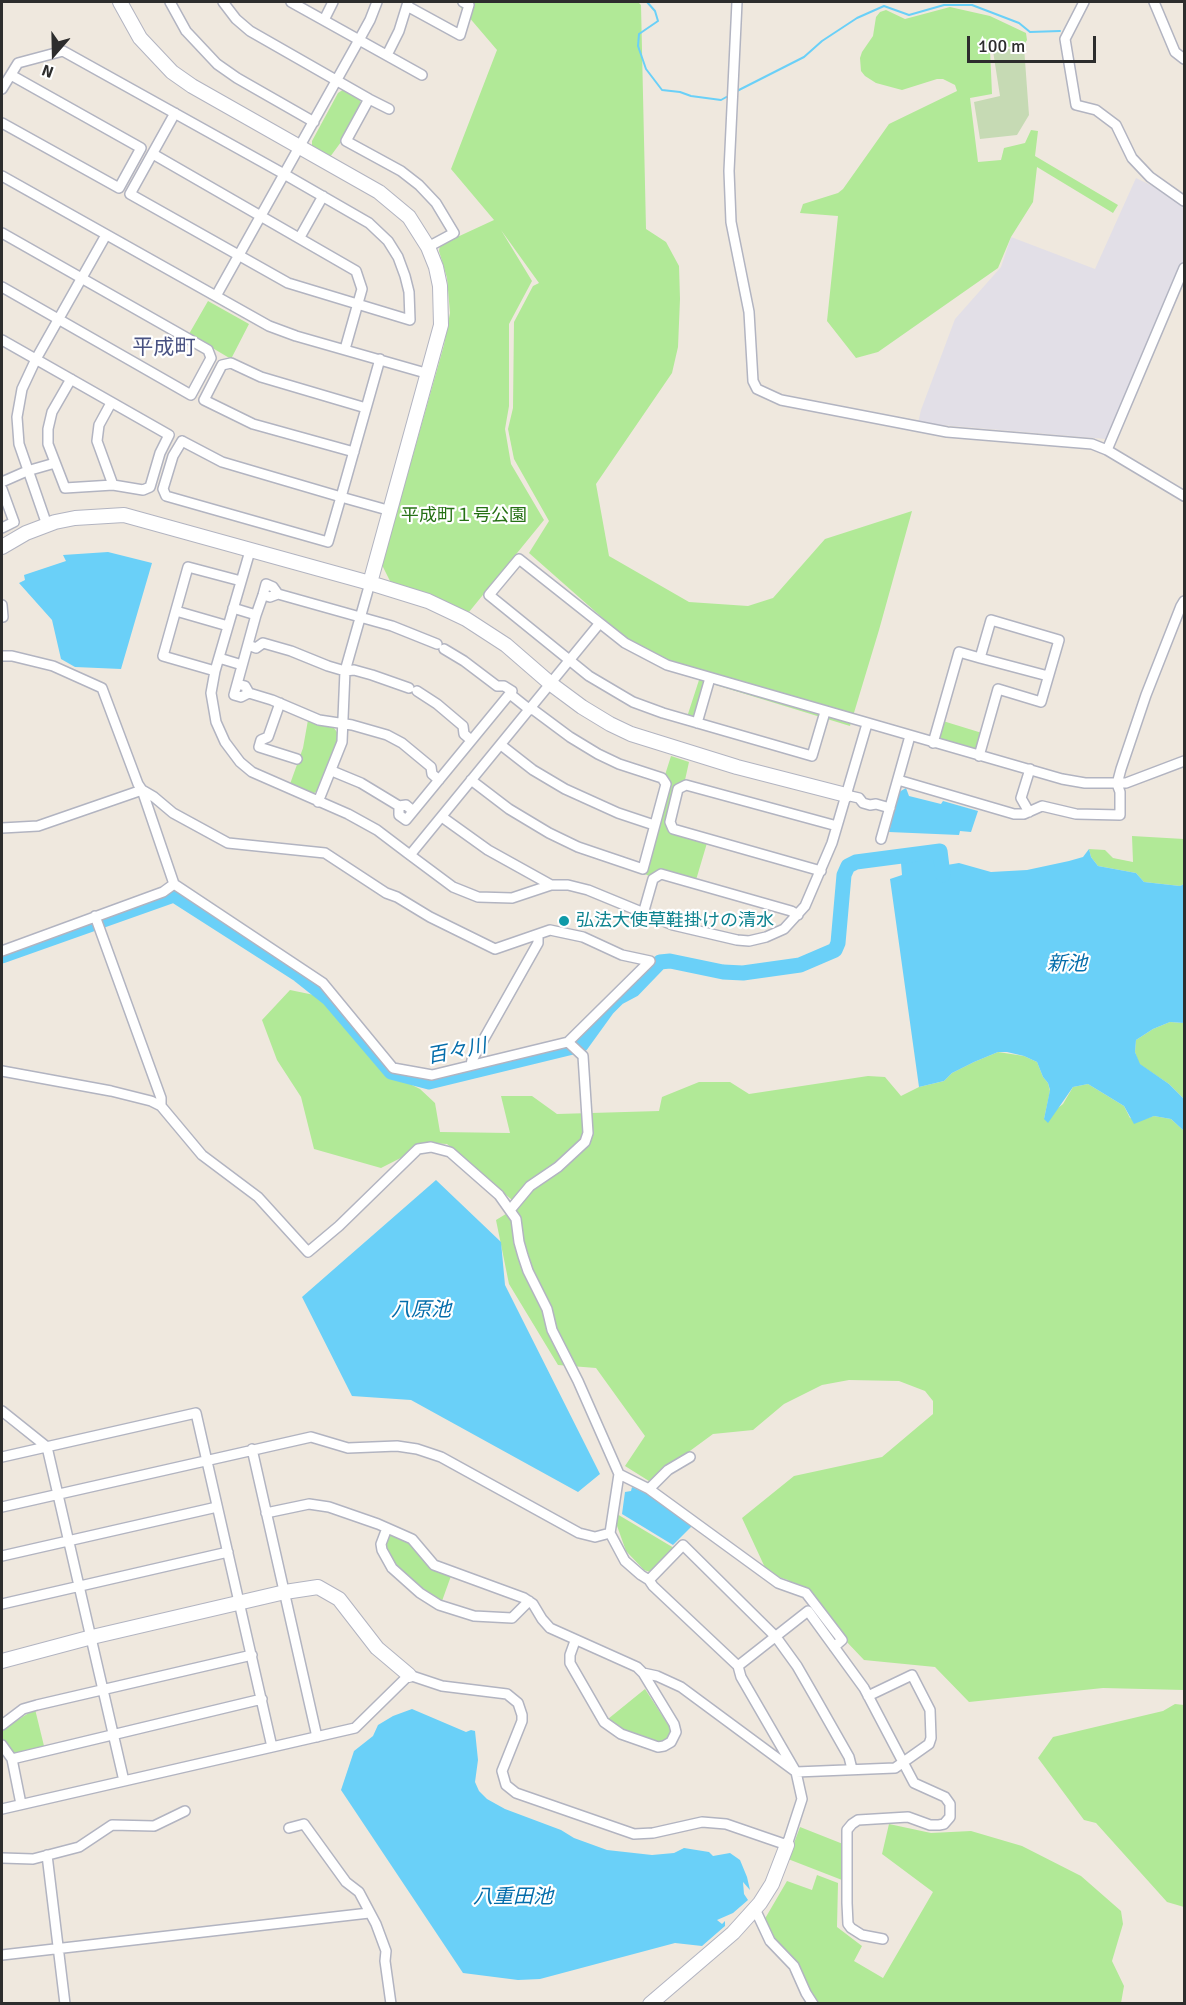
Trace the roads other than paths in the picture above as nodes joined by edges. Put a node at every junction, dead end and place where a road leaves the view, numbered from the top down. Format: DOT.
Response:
graph roads {
  1 [pos="120,2"];
  2 [pos="170,2"];
  3 [pos="223,2"];
  4 [pos="291,2"];
  5 [pos="333,2"];
  6 [pos="376,2"];
  7 [pos="463,2"];
  8 [pos="737,2"];
  9 [pos="1084,2"];
  10 [pos="1154,2"];
  11 [pos="407,4"];
  12 [pos="324,20"];
  13 [pos="359,40"];
  14 [pos="387,55"];
  15 [pos="1185,59"];
  16 [pos="11,75"];
  17 [pos="422,75"];
  18 [pos="337,81"];
  19 [pos="2,89"];
  20 [pos="369,99"];
  21 [pos="389,110"];
  22 [pos="174,113"];
  23 [pos="314,122"];
  24 [pos="2,123"];
  25 [pos="300,147"];
  26 [pos="153,154"];
  27 [pos="284,174"];
  28 [pos="2,176"];
  29 [pos="322,196"];
  30 [pos="1185,201"];
  31 [pos="260,215"];
  32 [pos="2,233"];
  33 [pos="106,235"];
  34 [pos="300,237"];
  35 [pos="429,247"];
  36 [pos="237,256"];
  37 [pos="1185,268"];
  38 [pos="81,278"];
  39 [pos="2,287"];
  40 [pos="216,296"];
  41 [pos="358,304"];
  42 [pos="58,319"];
  43 [pos="2,340"];
  44 [pos="345,349"];
  45 [pos="36,359"];
  46 [pos="380,359"];
  47 [pos="429,374"];
  48 [pos="71,380"];
  49 [pos="111,403"];
  50 [pos="366,408"];
  51 [pos="1107,450"];
  52 [pos="354,452"];
  53 [pos="55,463"];
  54 [pos="27,471"];
  55 [pos="2,482"];
  56 [pos="113,485"];
  57 [pos="2,489"];
  58 [pos="1185,496"];
  59 [pos="341,497"];
  60 [pos="391,511"];
  61 [pos="47,525"];
  62 [pos="2,528"];
  63 [pos="2,547"];
  64 [pos="250,551"];
  65 [pos="241,581"];
  66 [pos="370,583"];
  67 [pos="1185,601"];
  68 [pos="2,605"];
  69 [pos="233,608"];
  70 [pos="176,611"];
  71 [pos="256,615"];
  72 [pos="2,617"];
  73 [pos="360,617"];
  74 [pos="599,624"];
  75 [pos="228,626"];
  76 [pos="251,634"];
  77 [pos="263,643"];
  78 [pos="248,645"];
  79 [pos="2,656"];
  80 [pos="219,658"];
  81 [pos="980,658"];
  82 [pos="570,661"];
  83 [pos="242,665"];
  84 [pos="215,671"];
  85 [pos="345,671"];
  86 [pos="1048,676"];
  87 [pos="710,678"];
  88 [pos="551,684"];
  89 [pos="507,697"];
  90 [pos="280,703"];
  91 [pos="530,709"];
  92 [pos="825,712"];
  93 [pos="697,723"];
  94 [pos="343,724"];
  95 [pos="867,724"];
  96 [pos="463,726"];
  97 [pos="478,732"];
  98 [pos="910,736"];
  99 [pos="471,740"];
  100 [pos="933,743"];
  101 [pos="501,745"];
  102 [pos="979,756"];
  103 [pos="297,759"];
  104 [pos="1185,761"];
  105 [pos="431,767"];
  106 [pos="1030,769"];
  107 [pos="332,771"];
  108 [pos="446,772"];
  109 [pos="439,780"];
  110 [pos="471,780"];
  111 [pos="898,780"];
  112 [pos="1117,784"];
  113 [pos="142,790"];
  114 [pos="846,795"];
  115 [pos="318,802"];
  116 [pos="890,808"];
  117 [pos="1029,812"];
  118 [pos="442,817"];
  119 [pos="654,825"];
  120 [pos="837,826"];
  121 [pos="2,828"];
  122 [pos="881,839"];
  123 [pos="410,855"];
  124 [pos="822,871"];
  125 [pos="174,884"];
  126 [pos="550,885"];
  127 [pos="643,914"];
  128 [pos="798,915"];
  129 [pos="95,916"];
  130 [pos="538,936"];
  131 [pos="2,951"];
  132 [pos="568,1042"];
  133 [pos="471,1065"];
  134 [pos="2,1070"];
  135 [pos="160,1106"];
  136 [pos="510,1210"];
  137 [pos="2,1412"];
  138 [pos="47,1447"];
  139 [pos="252,1449"];
  140 [pos="2,1457"];
  141 [pos="690,1457"];
  142 [pos="207,1460"];
  143 [pos="620,1474"];
  144 [pos="649,1489"];
  145 [pos="58,1493"];
  146 [pos="2,1507"];
  147 [pos="217,1507"];
  148 [pos="266,1513"];
  149 [pos="387,1528"];
  150 [pos="610,1533"];
  151 [pos="69,1540"];
  152 [pos="228,1552"];
  153 [pos="2,1556"];
  154 [pos="650,1580"];
  155 [pos="78,1585"];
  156 [pos="285,1592"];
  157 [pos="529,1600"];
  158 [pos="240,1603"];
  159 [pos="2,1604"];
  160 [pos="92,1637"];
  161 [pos="776,1637"];
  162 [pos="575,1641"];
  163 [pos="834,1647"];
  164 [pos="252,1655"];
  165 [pos="2,1661"];
  166 [pos="738,1666"];
  167 [pos="643,1672"];
  168 [pos="410,1675"];
  169 [pos="103,1689"];
  170 [pos="868,1696"];
  171 [pos="262,1699"];
  172 [pos="2,1725"];
  173 [pos="114,1734"];
  174 [pos="317,1737"];
  175 [pos="2,1745"];
  176 [pos="272,1747"];
  177 [pos="12,1759"];
  178 [pos="903,1763"];
  179 [pos="852,1769"];
  180 [pos="796,1772"];
  181 [pos="124,1781"];
  182 [pos="21,1804"];
  183 [pos="2,1809"];
  184 [pos="185,1811"];
  185 [pos="289,1828"];
  186 [pos="787,1845"];
  187 [pos="47,1855"];
  188 [pos="2,1858"];
  189 [pos="755,1909"];
  190 [pos="369,1913"];
  191 [pos="883,1939"];
  192 [pos="59,1948"];
  193 [pos="2,1955"];
  194 [pos="65,2004"];
  195 [pos="391,2004"];
  196 [pos="650,2004"];
  197 [pos="813,2004"];
  1 -- 25 [label="street"];
  2 -- 23 [label="street"];
  3 -- 18 [label="street"];
  4 -- 12 [label="street"];
  5 -- 12 [label="street"];
  6 -- 13 [label="street"];
  7 -- 11 [label="street"];
  8 -- 51 [label="street"];
  9 -- 30 [label="street"];
  10 -- 15 [label="street"];
  11 -- 14 [label="street"];
  12 -- 13 [label="street"];
  13 -- 14 [label="street"];
  13 -- 18 [label="street"];
  14 -- 17 [label="street"];
  16 -- 19 [label="street"];
  16 -- 22 [label="street"];
  16 -- 24 [label="street"];
  18 -- 20 [label="street"];
  18 -- 23 [label="street"];
  20 -- 21 [label="street"];
  20 -- 35 [label="street"];
  22 -- 26 [label="street"];
  22 -- 27 [label="street"];
  23 -- 25 [label="street"];
  25 -- 27 [label="street"];
  25 -- 35 [label="street"];
  26 -- 31 [label="street"];
  26 -- 36 [label="street"];
  27 -- 29 [label="street"];
  27 -- 31 [label="street"];
  28 -- 33 [label="street"];
  29 -- 34 [label="street"];
  29 -- 41 [label="street"];
  31 -- 34 [label="street"];
  31 -- 36 [label="street"];
  32 -- 38 [label="street"];
  33 -- 38 [label="street"];
  33 -- 40 [label="street"];
  34 -- 41 [label="street"];
  35 -- 47 [label="street"];
  36 -- 40 [label="street"];
  36 -- 41 [label="street"];
  37 -- 51 [label="street"];
  38 -- 42 [label="street"];
  38 -- 42 [label="street"];
  39 -- 42 [label="street"];
  40 -- 44 [label="street"];
  41 -- 44 [label="street"];
  42 -- 45 [label="street"];
  43 -- 45 [label="street"];
  44 -- 46 [label="street"];
  45 -- 48 [label="street"];
  45 -- 54 [label="street"];
  46 -- 47 [label="street"];
  46 -- 50 [label="street"];
  47 -- 60 [label="street"];
  48 -- 49 [label="street"];
  48 -- 53 [label="street"];
  49 -- 56 [label="street"];
  49 -- 56 [label="street"];
  50 -- 52 [label="street"];
  50 -- 52 [label="street"];
  51 -- 58 [label="street"];
  52 -- 59 [label="street"];
  53 -- 54 [label="street"];
  53 -- 56 [label="street"];
  54 -- 55 [label="street"];
  54 -- 61 [label="street"];
  57 -- 62 [label="street"];
  59 -- 59 [label="street"];
  59 -- 60 [label="street"];
  60 -- 66 [label="street"];
  61 -- 63 [label="street"];
  61 -- 64 [label="street"];
  64 -- 65 [label="street"];
  64 -- 66 [label="street"];
  65 -- 69 [label="street"];
  65 -- 70 [label="street"];
  66 -- 73 [label="street"];
  66 -- 88 [label="street"];
  67 -- 112 [label="street"];
  68 -- 72 [label="street"];
  69 -- 71 [label="street"];
  69 -- 75 [label="street"];
  70 -- 75 [label="street"];
  70 -- 84 [label="street"];
  71 -- 73 [label="street"];
  71 -- 76 [label="street"];
  73 -- 85 [label="street"];
  73 -- 89 [label="street"];
  74 -- 82 [label="street"];
  74 -- 82 [label="street"];
  74 -- 87 [label="street"];
  75 -- 80 [label="street"];
  76 -- 77 [label="street"];
  76 -- 78 [label="street"];
  77 -- 78 [label="street"];
  77 -- 85 [label="street"];
  78 -- 83 [label="street"];
  79 -- 113 [label="street"];
  80 -- 83 [label="street"];
  80 -- 84 [label="street"];
  81 -- 86 [label="street"];
  81 -- 86 [label="street"];
  81 -- 100 [label="street"];
  82 -- 88 [label="street"];
  82 -- 93 [label="street"];
  83 -- 90 [label="street"];
  84 -- 115 [label="street"];
  85 -- 94 [label="street"];
  85 -- 96 [label="street"];
  86 -- 102 [label="street"];
  87 -- 92 [label="street"];
  87 -- 93 [label="street"];
  88 -- 91 [label="street"];
  88 -- 114 [label="street"];
  89 -- 91 [label="street"];
  89 -- 97 [label="street"];
  90 -- 94 [label="street"];
  90 -- 103 [label="street"];
  91 -- 101 [label="street"];
  91 -- 119 [label="street"];
  92 -- 93 [label="street"];
  92 -- 95 [label="street"];
  94 -- 105 [label="street"];
  94 -- 107 [label="street"];
  95 -- 98 [label="street"];
  95 -- 114 [label="street"];
  96 -- 97 [label="street"];
  96 -- 99 [label="street"];
  97 -- 99 [label="street"];
  98 -- 100 [label="street"];
  98 -- 111 [label="street"];
  99 -- 108 [label="street"];
  100 -- 102 [label="street"];
  101 -- 110 [label="street"];
  101 -- 119 [label="street"];
  102 -- 106 [label="street"];
  104 -- 112 [label="street"];
  105 -- 108 [label="street"];
  105 -- 109 [label="street"];
  106 -- 112 [label="street"];
  106 -- 117 [label="street"];
  107 -- 109 [label="street"];
  107 -- 115 [label="street"];
  108 -- 109 [label="street"];
  110 -- 118 [label="street"];
  110 -- 119 [label="street"];
  111 -- 116 [label="street"];
  111 -- 117 [label="street"];
  112 -- 117 [label="street"];
  113 -- 121 [label="street"];
  113 -- 125 [label="street"];
  113 -- 130 [label="street"];
  114 -- 116 [label="street"];
  114 -- 120 [label="street"];
  115 -- 123 [label="street"];
  116 -- 122 [label="street"];
  118 -- 123 [label="street"];
  118 -- 126 [label="street"];
  120 -- 124 [label="street"];
  120 -- 124 [label="street"];
  123 -- 126 [label="street"];
  124 -- 128 [label="street"];
  125 -- 129 [label="street"];
  125 -- 133 [label="street"];
  126 -- 127 [label="street"];
  127 -- 128 [label="street"];
  127 -- 128 [label="street"];
  129 -- 131 [label="street"];
  129 -- 135 [label="street"];
  130 -- 132 [label="street"];
  130 -- 133 [label="street"];
  132 -- 133 [label="street"];
  132 -- 136 [label="street"];
  134 -- 135 [label="street"];
  135 -- 136 [label="street"];
  136 -- 143 [label="street"];
  137 -- 138 [label="street"];
  138 -- 140 [label="street"];
  138 -- 142 [label="street"];
  138 -- 145 [label="street"];
  139 -- 142 [label="street"];
  139 -- 148 [label="street"];
  139 -- 150 [label="street"];
  141 -- 144 [label="street"];
  142 -- 145 [label="street"];
  142 -- 147 [label="street"];
  143 -- 144 [label="street"];
  143 -- 150 [label="street"];
  144 -- 163 [label="street"];
  145 -- 146 [label="street"];
  145 -- 151 [label="street"];
  147 -- 151 [label="street"];
  147 -- 152 [label="street"];
  148 -- 149 [label="street"];
  148 -- 156 [label="street"];
  149 -- 157 [label="street"];
  149 -- 157 [label="street"];
  150 -- 154 [label="street"];
  151 -- 153 [label="street"];
  151 -- 155 [label="street"];
  152 -- 155 [label="street"];
  152 -- 158 [label="street"];
  154 -- 161 [label="street"];
  154 -- 166 [label="street"];
  155 -- 159 [label="street"];
  155 -- 160 [label="street"];
  156 -- 158 [label="street"];
  156 -- 168 [label="street"];
  156 -- 174 [label="street"];
  157 -- 162 [label="street"];
  158 -- 160 [label="street"];
  158 -- 164 [label="street"];
  160 -- 165 [label="street"];
  160 -- 169 [label="street"];
  161 -- 163 [label="street"];
  161 -- 166 [label="street"];
  161 -- 179 [label="street"];
  162 -- 167 [label="street"];
  162 -- 167 [label="street"];
  163 -- 170 [label="street"];
  164 -- 169 [label="street"];
  164 -- 171 [label="street"];
  166 -- 180 [label="street"];
  167 -- 180 [label="street"];
  168 -- 174 [label="street"];
  168 -- 186 [label="street"];
  169 -- 172 [label="street"];
  169 -- 173 [label="street"];
  170 -- 178 [label="street"];
  170 -- 178 [label="street"];
  171 -- 173 [label="street"];
  171 -- 176 [label="street"];
  173 -- 177 [label="street"];
  173 -- 181 [label="street"];
  174 -- 176 [label="street"];
  175 -- 177 [label="street"];
  176 -- 181 [label="street"];
  177 -- 182 [label="street"];
  178 -- 179 [label="street"];
  178 -- 191 [label="street"];
  179 -- 180 [label="street"];
  180 -- 186 [label="street"];
  181 -- 182 [label="street"];
  182 -- 183 [label="street"];
  184 -- 187 [label="street"];
  185 -- 190 [label="street"];
  186 -- 189 [label="street"];
  187 -- 188 [label="street"];
  187 -- 192 [label="street"];
  189 -- 196 [label="street"];
  189 -- 197 [label="street"];
  190 -- 192 [label="street"];
  190 -- 195 [label="street"];
  192 -- 193 [label="street"];
  192 -- 194 [label="street"];
}
